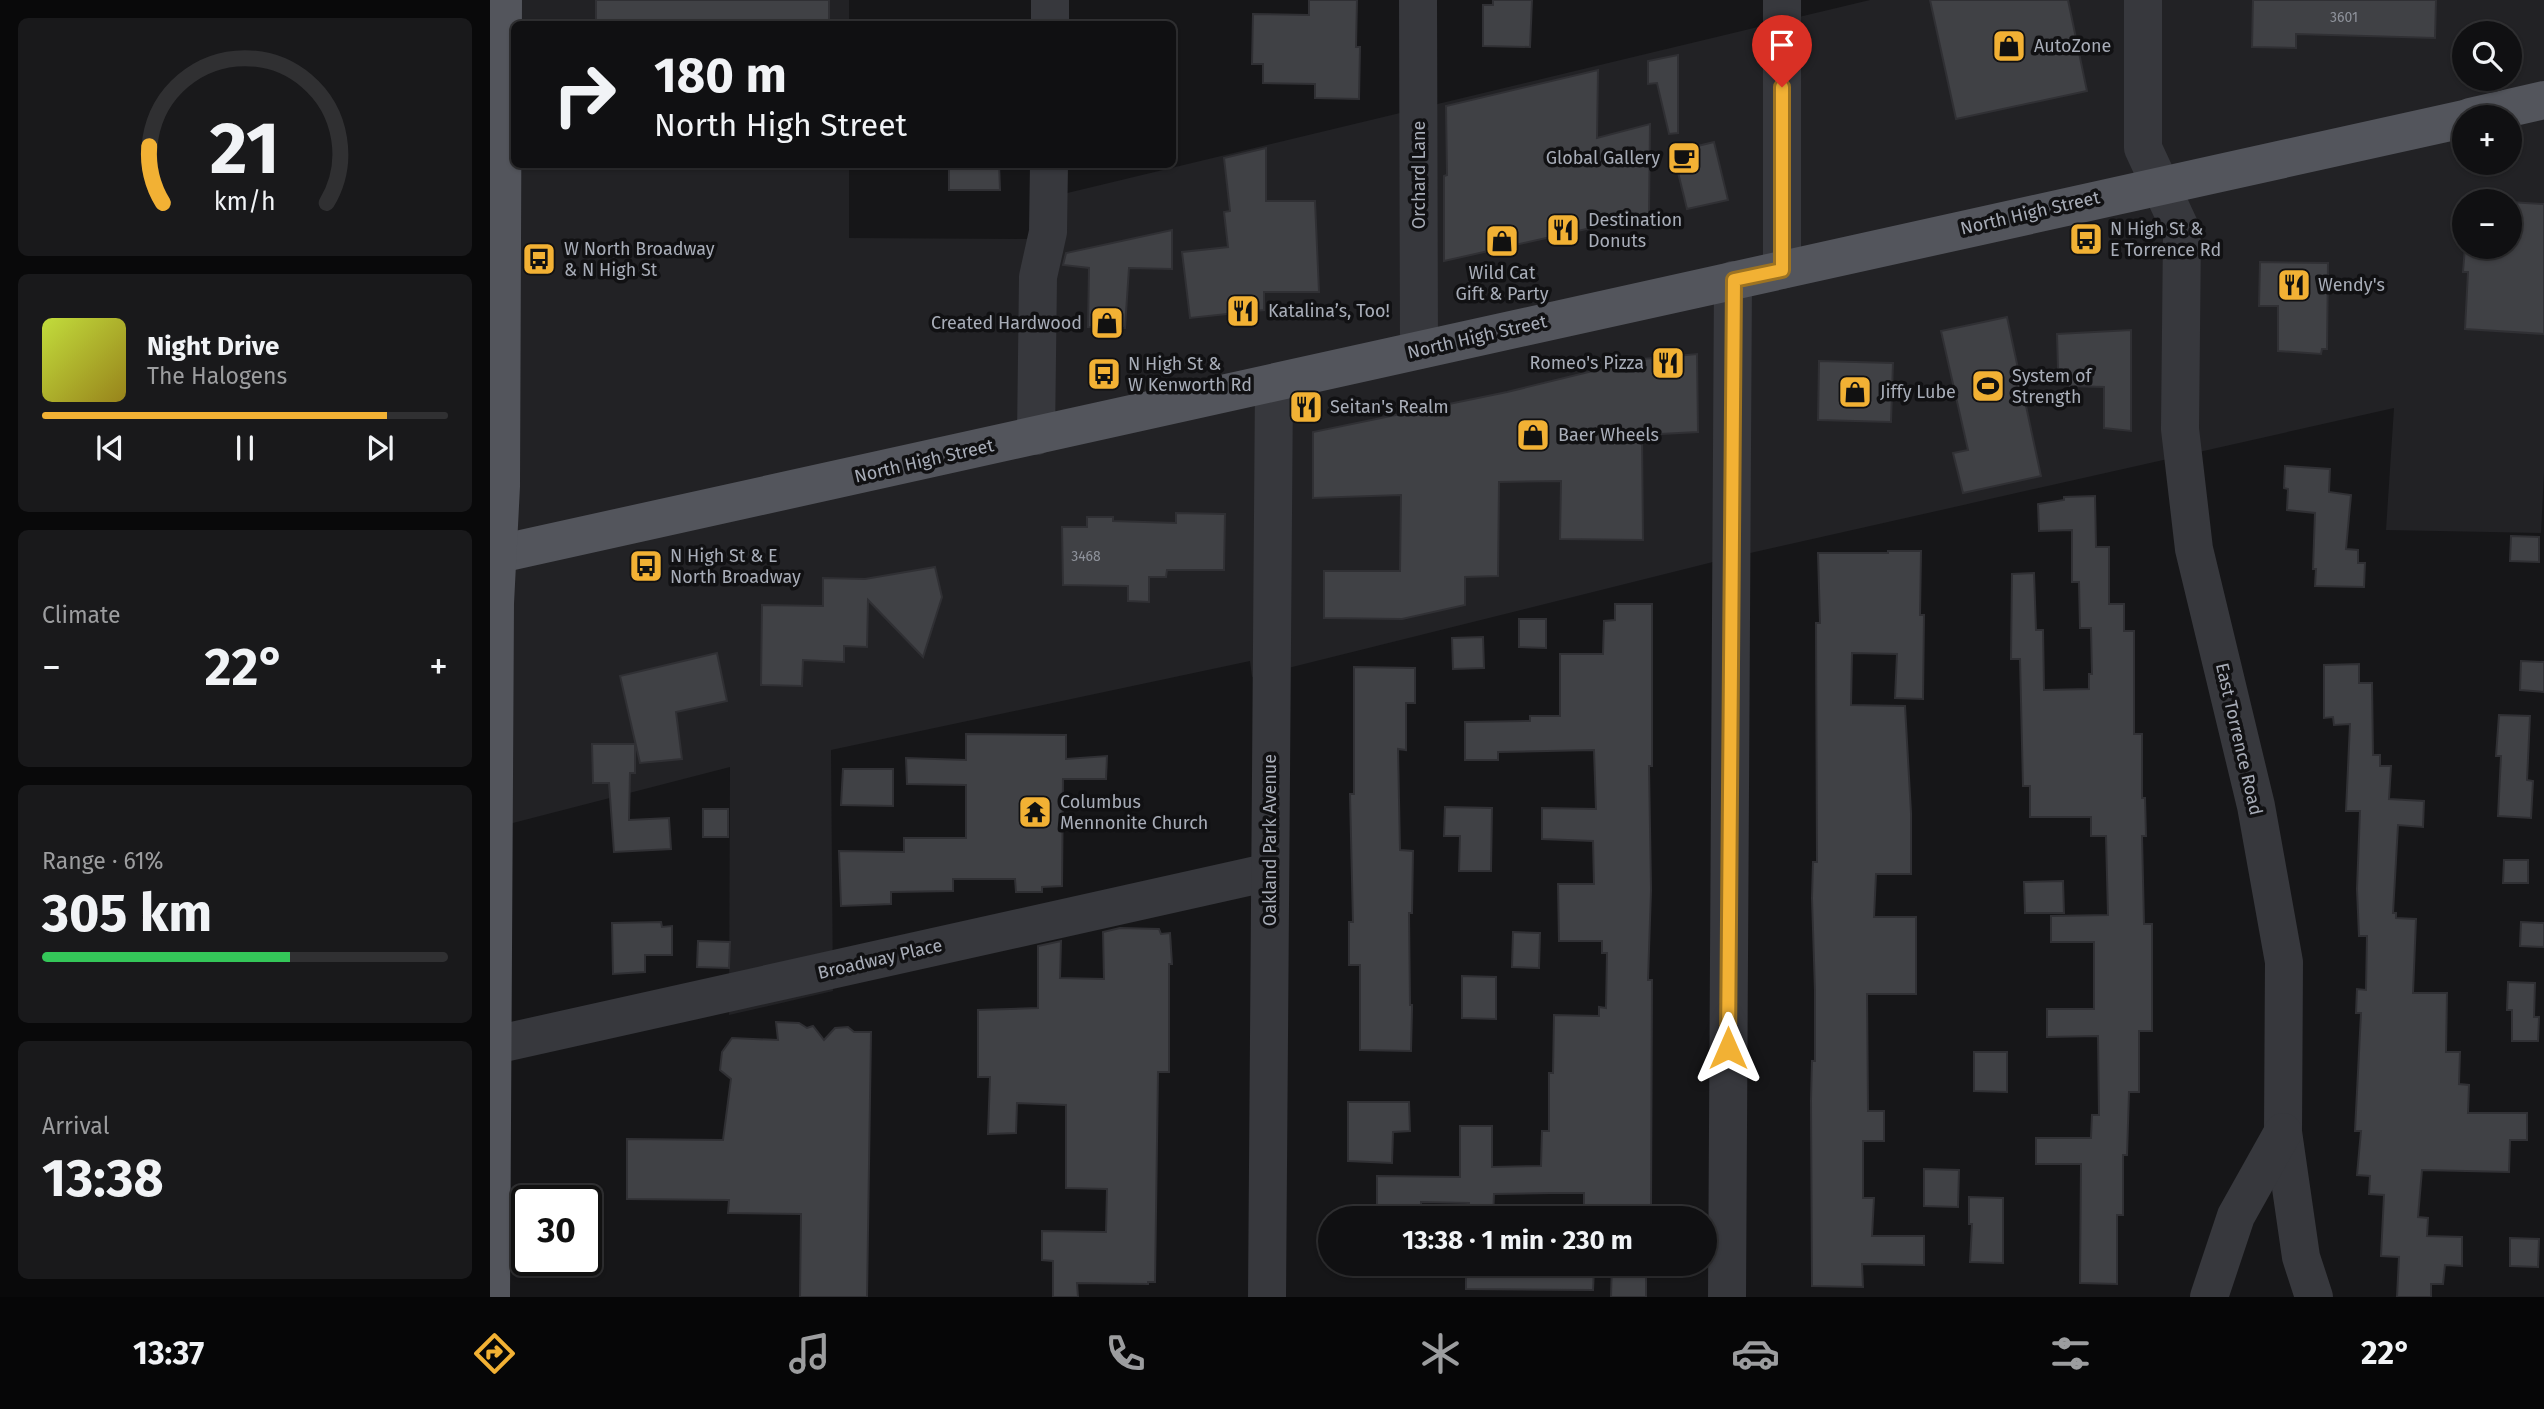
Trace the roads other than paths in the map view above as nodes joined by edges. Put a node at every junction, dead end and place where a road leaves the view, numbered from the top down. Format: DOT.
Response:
graph roads {
  1 [pos="503,0"];
  2 [pos="1050,0"];
  3 [pos="1418,0"];
  4 [pos="1782,0"];
  5 [pos="2143,0"];
  6 [pos="1050,21"];
  7 [pos="2544,100"];
  8 [pos="2522,105"];
  9 [pos="2452,121"];
  10 [pos="1049,168"];
  11 [pos="2158,185"];
  12 [pos="1782,270"];
  13 [pos="1734,280"];
  14 [pos="1419,350"];
  15 [pos="1274,384"];
  16 [pos="1036,436"];
  17 [pos="494,555"];
  18 [pos="1270,872"];
  19 [pos="491,1046"];
  20 [pos="2283,1132"];
  21 [pos="491,1297"];
  22 [pos="1267,1297"];
  23 [pos="1727,1297"];
  24 [pos="2210,1297"];
  25 [pos="2314,1297"];
  1 -- 17 [label="main road"];
  2 -- 6 [label="street"];
  3 -- 14 [label="street, Orchard Lane"];
  4 -- 12 [label="street"];
  5 -- 11 [label="street, East Torrence Road"];
  7 -- 8 [label="main road"];
  9 -- 11 [label="main road, North High Street"];
  10 -- 16 [label="street"];
  11 -- 12 [label="main road, North High Street"];
  11 -- 20 [label="street, East Torrence Road"];
  12 -- 13 [label="main road, North High Street"];
  13 -- 14 [label="main road, North High Street"];
  13 -- 23 [label="street"];
  14 -- 15 [label="main road, North High Street"];
  15 -- 16 [label="main road, North High Street"];
  15 -- 18 [label="street, Oakland Park Avenue"];
  16 -- 17 [label="main road, North High Street"];
  17 -- 19 [label="main road"];
  18 -- 19 [label="street, Broadway Place"];
  18 -- 22 [label="street, Oakland Park Avenue"];
  19 -- 21 [label="main road"];
  20 -- 24 [label="street"];
  20 -- 25 [label="street, East Torrence Road"];
}
